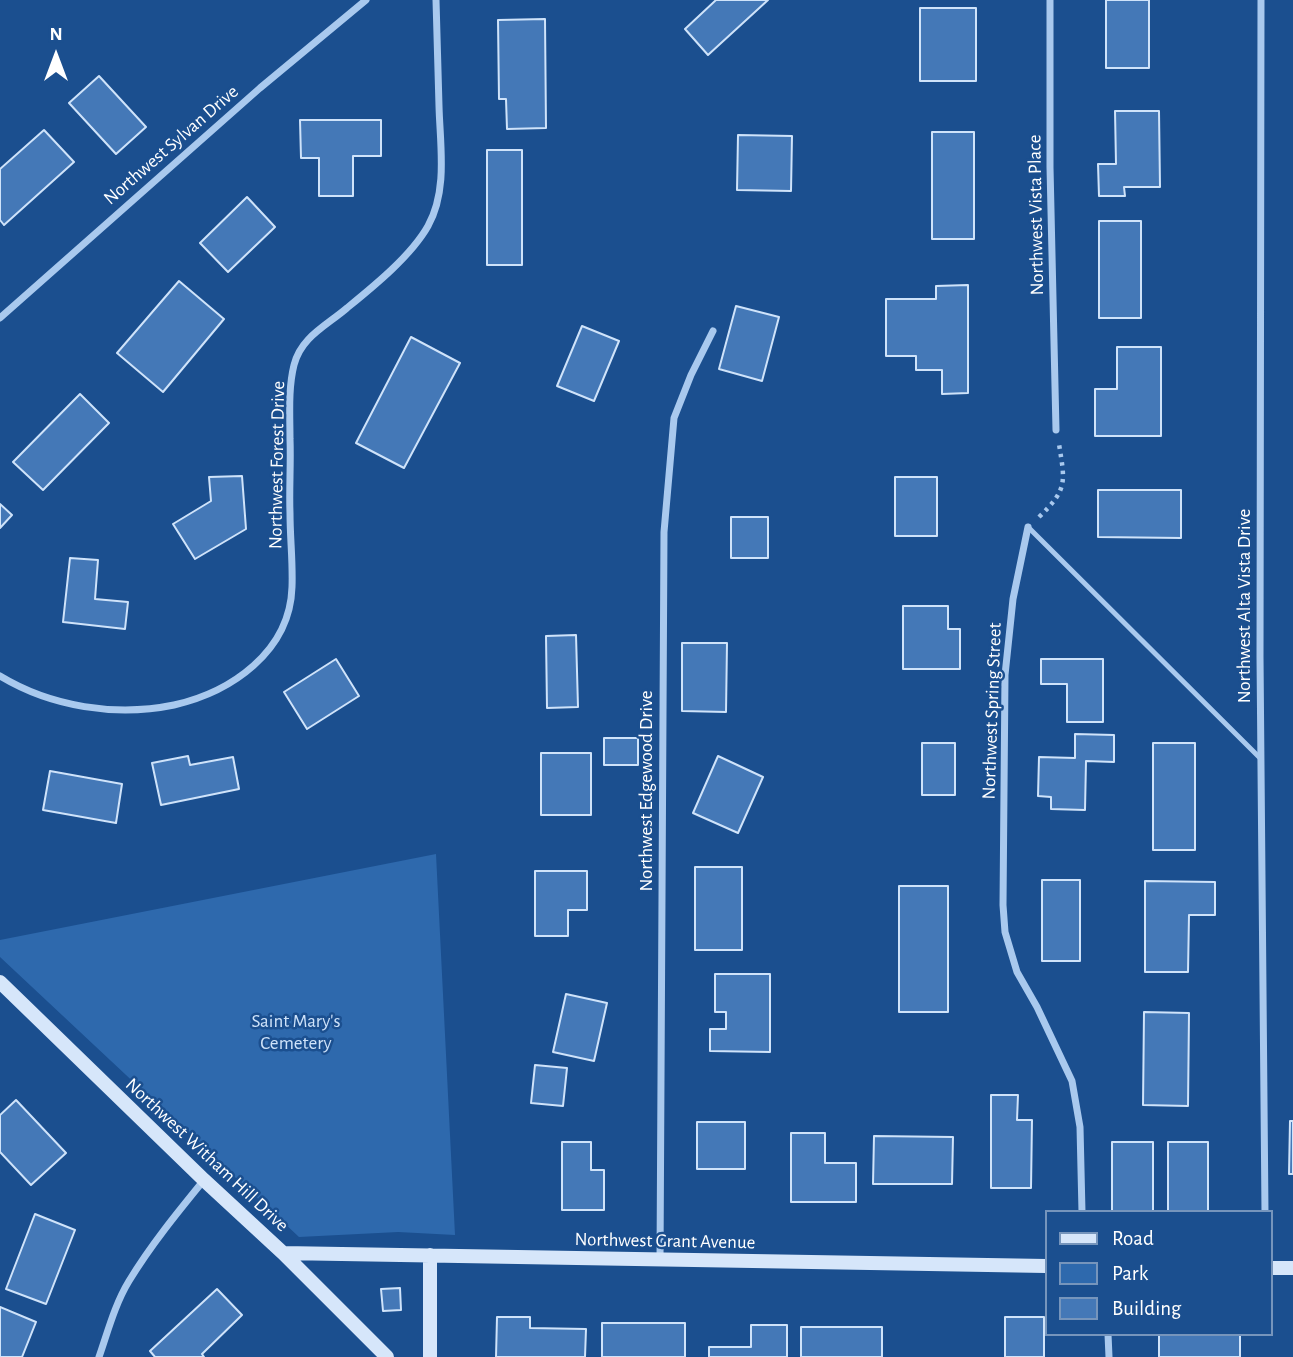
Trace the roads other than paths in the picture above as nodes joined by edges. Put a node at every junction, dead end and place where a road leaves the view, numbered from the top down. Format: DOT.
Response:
graph roads {
  1 [pos="366,0"];
  2 [pos="436,0"];
  3 [pos="1050,0"];
  4 [pos="1261,0"];
  5 [pos="0,318"];
  6 [pos="713,331"];
  7 [pos="1056,430"];
  8 [pos="1028,527"];
  9 [pos="0,676"];
  10 [pos="1261,760"];
  11 [pos="0,982"];
  12 [pos="204,1180"];
  13 [pos="1082,1210"];
  14 [pos="1265,1210"];
  15 [pos="283,1253"];
  16 [pos="430,1255"];
  17 [pos="660,1260"];
  18 [pos="1044,1266"];
  19 [pos="1272,1268"];
  20 [pos="1293,1268"];
  21 [pos="1108,1336"];
  22 [pos="99,1357"];
  23 [pos="387,1357"];
  24 [pos="430,1357"];
  25 [pos="1108,1357"];
  1 -- 5 [label="street, Northwest Sylvan Drive"];
  2 -- 9 [label="street, Northwest Forest Drive"];
  3 -- 7 [label="street, Northwest Vista Place"];
  4 -- 10 [label="street, Northwest Alta Vista Drive"];
  6 -- 17 [label="street, Northwest Edgewood Drive"];
  8 -- 10 [label="lane"];
  8 -- 13 [label="street, Northwest Spring Street"];
  10 -- 14 [label="street, Northwest Alta Vista Drive"];
  11 -- 12 [label="street, Northwest Witham Hill Drive"];
  12 -- 15 [label="street, Northwest Witham Hill Drive"];
  12 -- 22 [label="street"];
  15 -- 16 [label="street, Northwest Grant Avenue"];
  15 -- 23 [label="street, Northwest Witham Hill Drive"];
  16 -- 17 [label="street, Northwest Grant Avenue"];
  16 -- 24 [label="street"];
  17 -- 18 [label="street, Northwest Grant Avenue"];
  19 -- 20 [label="street"];
  21 -- 25 [label="street"];
}
